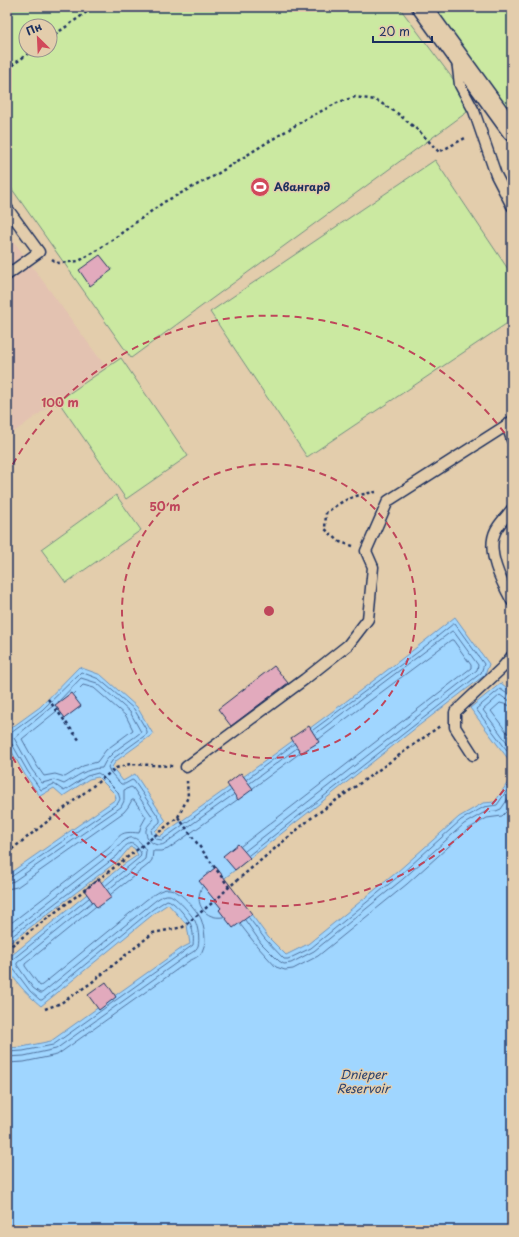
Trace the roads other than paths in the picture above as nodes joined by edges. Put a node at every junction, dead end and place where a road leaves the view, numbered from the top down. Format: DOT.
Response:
graph roads {
  1 [pos="422,7"];
  2 [pos="456,55"];
  3 [pos="512,131"];
  4 [pos="512,206"];
  5 [pos="7,208"];
  6 [pos="7,275"];
  7 [pos="509,423"];
  8 [pos="512,440"];
  9 [pos="512,509"];
  10 [pos="512,601"];
  11 [pos="512,656"];
  12 [pos="473,754"];
  13 [pos="186,767"];
  1 -- 2 [label="street"];
  2 -- 3 [label="street"];
  2 -- 4 [label="lane"];
  5 -- 6 [label="lane"];
  7 -- 8 [label="lane"];
  7 -- 13 [label="lane"];
  9 -- 10 [label="lane"];
  11 -- 12 [label="lane"];
}
